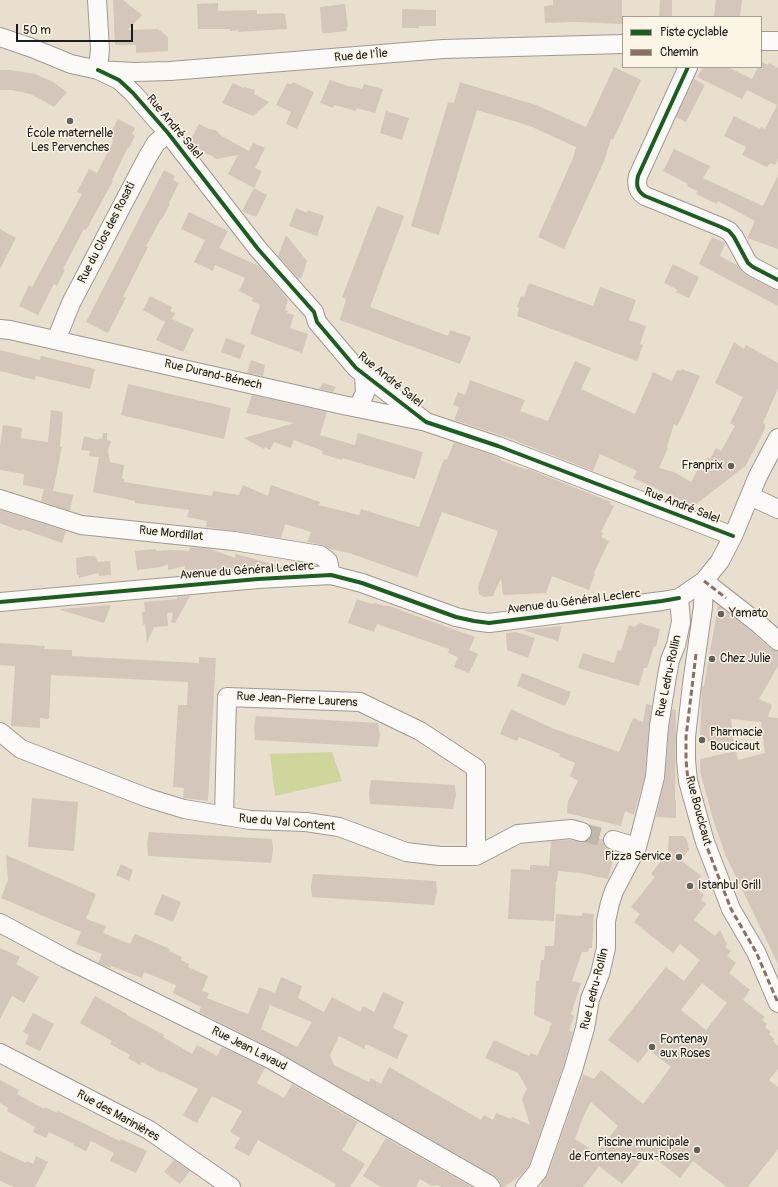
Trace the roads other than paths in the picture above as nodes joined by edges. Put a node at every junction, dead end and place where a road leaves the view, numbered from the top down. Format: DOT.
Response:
graph roads {
  1 [pos="97,0"];
  2 [pos="0,37"];
  3 [pos="762,41"];
  4 [pos="778,41"];
  5 [pos="622,44"];
  6 [pos="688,68"];
  7 [pos="98,70"];
  8 [pos="168,133"];
  9 [pos="778,280"];
  10 [pos="0,329"];
  11 [pos="56,340"];
  12 [pos="364,374"];
  13 [pos="358,408"];
  14 [pos="426,422"];
  15 [pos="778,438"];
  16 [pos="750,496"];
  17 [pos="0,499"];
  18 [pos="778,509"];
  19 [pos="733,536"];
  20 [pos="331,575"];
  21 [pos="704,581"];
  22 [pos="679,598"];
  23 [pos="0,602"];
  24 [pos="778,641"];
  25 [pos="0,732"];
  26 [pos="224,816"];
  27 [pos="582,832"];
  28 [pos="613,840"];
  29 [pos="637,847"];
  30 [pos="476,856"];
  31 [pos="0,923"];
  32 [pos="778,1003"];
  33 [pos="0,1053"];
  34 [pos="231,1187"];
  35 [pos="491,1187"];
  36 [pos="525,1187"];
  1 -- 7 [label="street"];
  2 -- 7 [label="street"];
  3 -- 4 [label="street"];
  5 -- 7 [label="street, Rue de l'Île"];
  6 -- 9 [label="street"];
  7 -- 8 [label="street, Rue André Salel"];
  8 -- 11 [label="street, Rue du Clos des Rosati"];
  8 -- 12 [label="street, Rue André Salel"];
  10 -- 11 [label="street, Rue Durand-Bénech"];
  11 -- 13 [label="street, Rue Durand-Bénech"];
  12 -- 13 [label="street"];
  12 -- 14 [label="street, Rue André Salel"];
  13 -- 14 [label="street, Rue Durand-Bénech"];
  14 -- 19 [label="street, Rue André Salel"];
  15 -- 16 [label="street"];
  16 -- 18 [label="street"];
  16 -- 19 [label="street"];
  17 -- 20 [label="street, Rue Mordillat"];
  19 -- 21 [label="street"];
  20 -- 22 [label="street, Avenue du Général Leclerc"];
  20 -- 23 [label="street, Avenue du Général Leclerc"];
  21 -- 22 [label="street"];
  21 -- 24 [label="street"];
  21 -- 32 [label="street, Rue Boucicaut"];
  22 -- 29 [label="street, Rue Ledru-Rollin"];
  25 -- 26 [label="street, Rue du Val Content"];
  26 -- 30 [label="street, Rue du Val Content"];
  26 -- 30 [label="street, Rue Jean-Pierre Laurens"];
  27 -- 30 [label="street, Rue du Val Content"];
  28 -- 29 [label="street"];
  29 -- 36 [label="street, Rue Ledru-Rollin"];
  31 -- 35 [label="street, Rue Jean Lavaud"];
  33 -- 34 [label="street, Rue des Marinières"];
}
